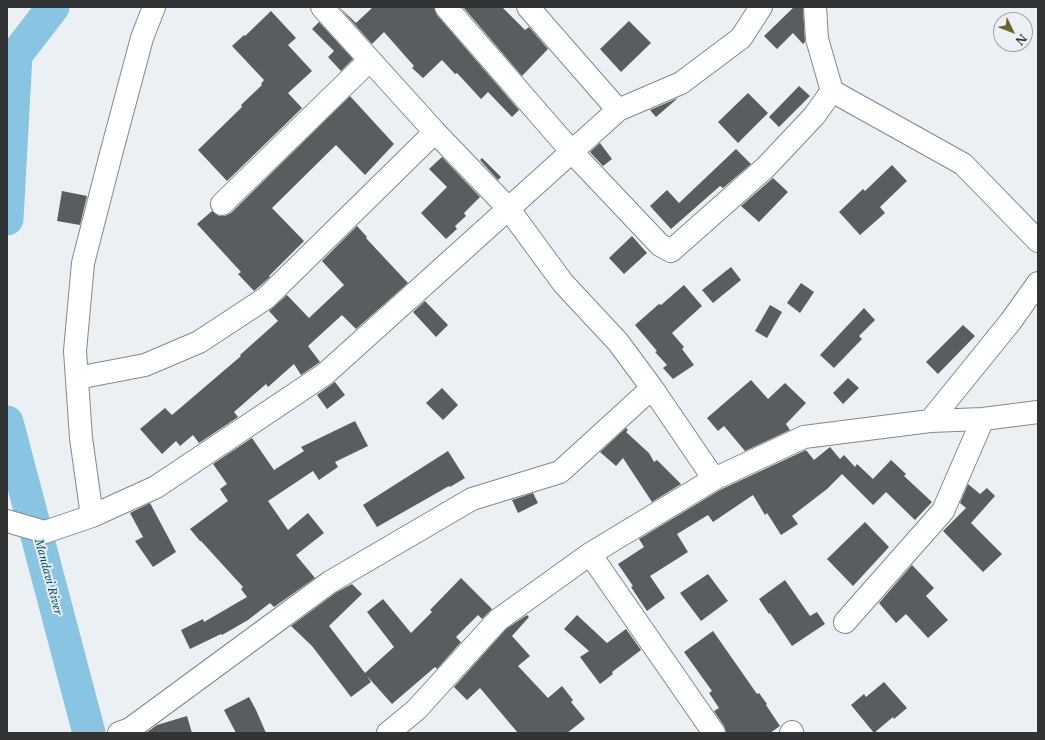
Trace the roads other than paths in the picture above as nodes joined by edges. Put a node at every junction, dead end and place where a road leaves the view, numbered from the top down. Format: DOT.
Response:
graph roads {
  1 [pos="154,7"];
  2 [pos="322,7"];
  3 [pos="446,7"];
  4 [pos="528,7"];
  5 [pos="761,7"];
  6 [pos="815,7"];
  7 [pos="370,60"];
  8 [pos="832,91"];
  9 [pos="618,110"];
  10 [pos="435,132"];
  11 [pos="572,152"];
  12 [pos="222,204"];
  13 [pos="508,208"];
  14 [pos="1038,241"];
  15 [pos="1038,283"];
  16 [pos="77,378"];
  17 [pos="652,388"];
  18 [pos="1038,412"];
  19 [pos="983,419"];
  20 [pos="930,421"];
  21 [pos="714,479"];
  22 [pos="92,516"];
  23 [pos="7,522"];
  24 [pos="590,554"];
  25 [pos="845,622"];
  26 [pos="119,733"];
  27 [pos="388,733"];
  28 [pos="714,733"];
  1 -- 16 [label="street"];
  2 -- 7 [label="street"];
  3 -- 11 [label="street"];
  4 -- 9 [label="street"];
  5 -- 9 [label="street"];
  6 -- 8 [label="street"];
  7 -- 10 [label="street"];
  7 -- 12 [label="street"];
  8 -- 11 [label="street"];
  8 -- 14 [label="street"];
  9 -- 11 [label="street"];
  10 -- 13 [label="street"];
  10 -- 16 [label="street"];
  11 -- 13 [label="street"];
  13 -- 17 [label="street"];
  13 -- 22 [label="street"];
  15 -- 20 [label="street"];
  16 -- 22 [label="street"];
  17 -- 21 [label="street"];
  17 -- 26 [label="street"];
  18 -- 19 [label="street"];
  19 -- 20 [label="street"];
  19 -- 25 [label="street"];
  20 -- 21 [label="street"];
  21 -- 24 [label="street"];
  22 -- 23 [label="street"];
  24 -- 27 [label="street"];
  24 -- 28 [label="street"];
}
